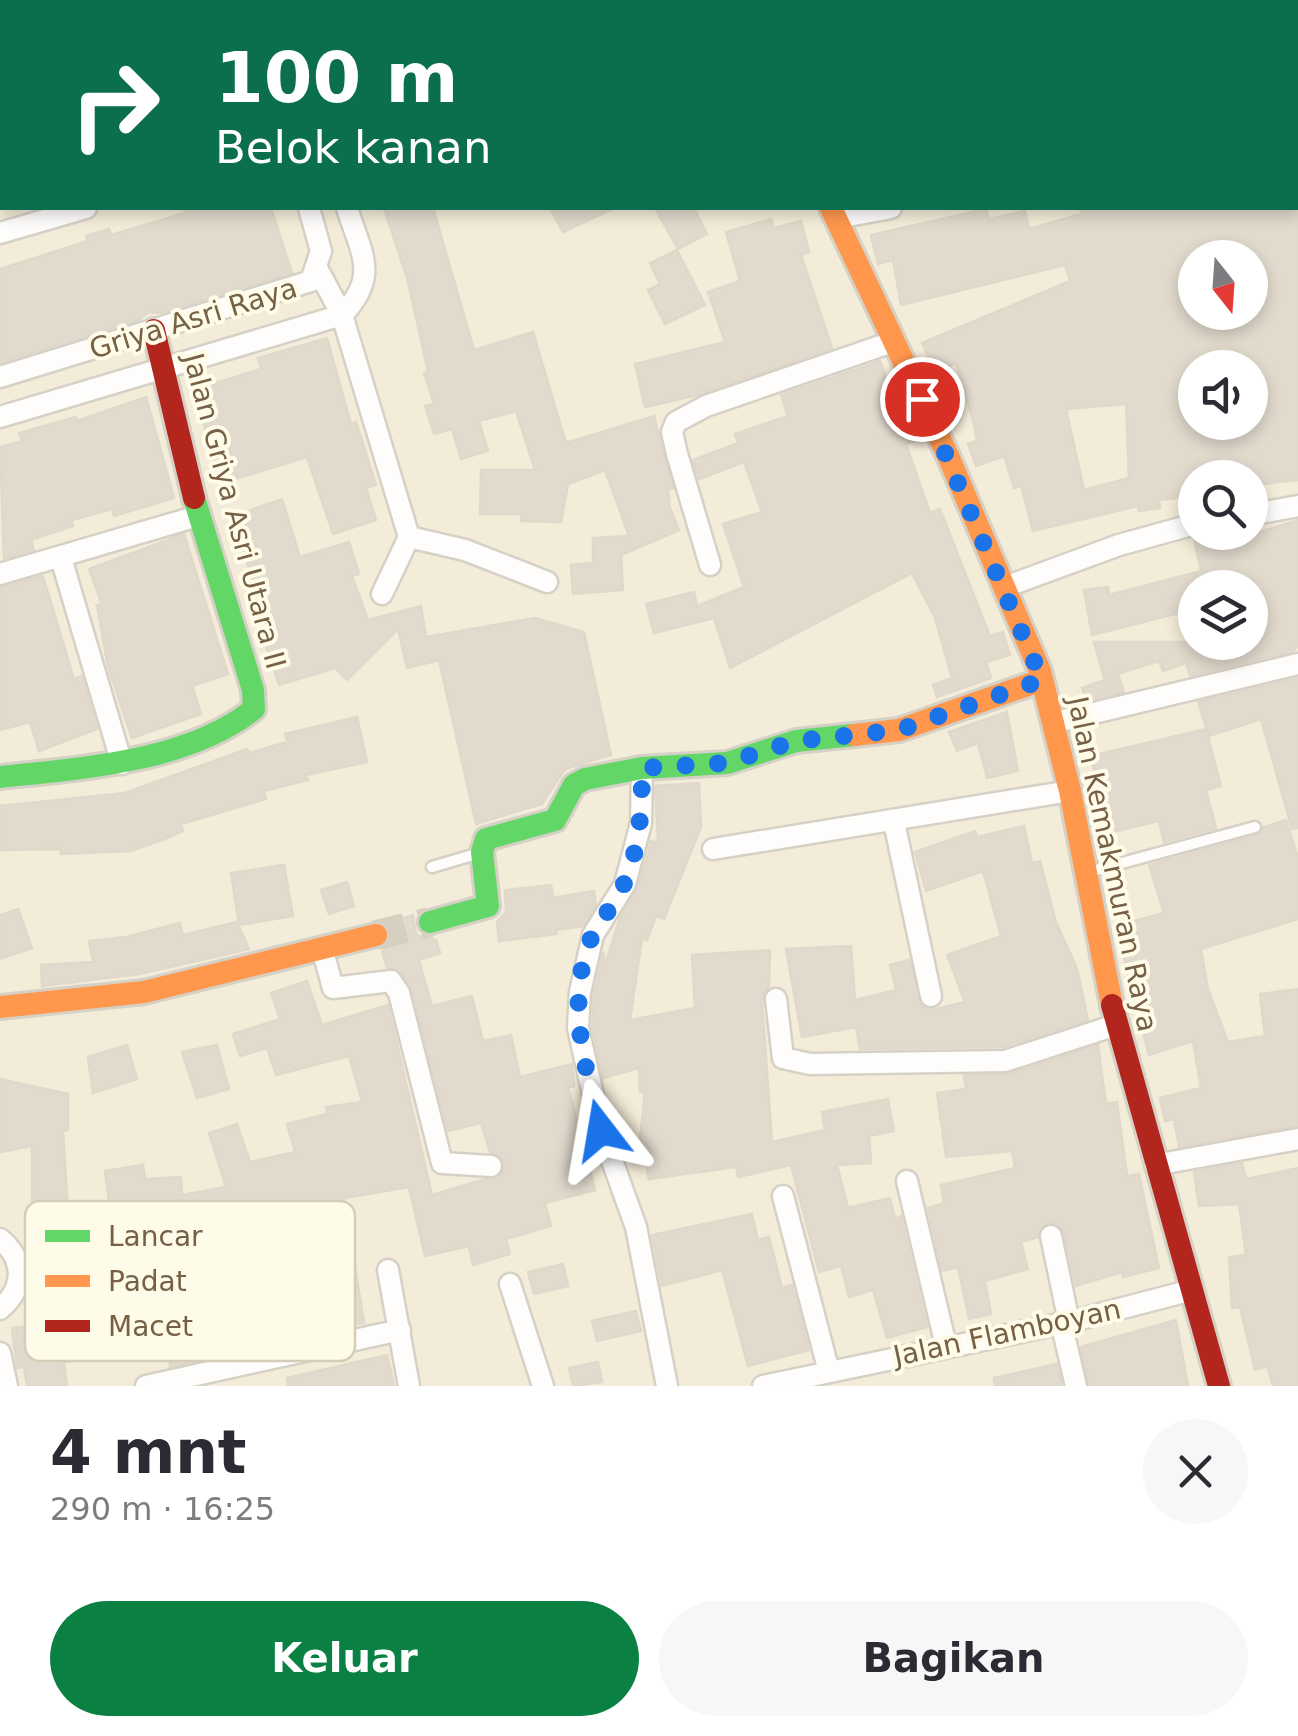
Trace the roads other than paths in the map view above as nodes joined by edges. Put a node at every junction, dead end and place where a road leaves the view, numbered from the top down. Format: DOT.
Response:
graph roads {
  1 [pos="73,210"];
  2 [pos="310,210"];
  3 [pos="348,210"];
  4 [pos="868,210"];
  5 [pos="834,213"];
  6 [pos="0,233"];
  7 [pos="318,270"];
  8 [pos="342,315"];
  9 [pos="154,330"];
  10 [pos="895,341"];
  11 [pos="164,369"];
  12 [pos="0,377"];
  13 [pos="0,416"];
  14 [pos="1298,506"];
  15 [pos="1268,512"];
  16 [pos="198,516"];
  17 [pos="1178,529"];
  18 [pos="409,536"];
  19 [pos="60,558"];
  20 [pos="710,565"];
  21 [pos="0,574"];
  22 [pos="547,582"];
  23 [pos="1005,587"];
  24 [pos="382,594"];
  25 [pos="1298,664"];
  26 [pos="1042,680"];
  27 [pos="1052,723"];
  28 [pos="122,764"];
  29 [pos="642,768"];
  30 [pos="0,777"];
  31 [pos="1070,791"];
  32 [pos="894,822"];
  33 [pos="1254,826"];
  34 [pos="713,849"];
  35 [pos="482,852"];
  36 [pos="432,867"];
  37 [pos="1084,874"];
  38 [pos="430,922"];
  39 [pos="376,936"];
  40 [pos="322,948"];
  41 [pos="931,996"];
  42 [pos="776,998"];
  43 [pos="0,1007"];
  44 [pos="1116,1025"];
  45 [pos="1298,1139"];
  46 [pos="1156,1164"];
  47 [pos="491,1166"];
  48 [pos="907,1181"];
  49 [pos="784,1196"];
  50 [pos="1051,1236"];
  51 [pos="0,1239"];
  52 [pos="388,1270"];
  53 [pos="510,1284"];
  54 [pos="1192,1290"];
  55 [pos="0,1309"];
  56 [pos="1065,1322"];
  57 [pos="400,1330"];
  58 [pos="355,1340"];
  59 [pos="946,1346"];
  60 [pos="0,1353"];
  61 [pos="259,1361"];
  62 [pos="822,1377"];
  63 [pos="8,1386"];
  64 [pos="146,1386"];
  65 [pos="409,1386"];
  66 [pos="543,1386"];
  67 [pos="666,1386"];
  68 [pos="763,1386"];
  69 [pos="1076,1386"];
  70 [pos="1219,1386"];
  1 -- 6 [label="street"];
  2 -- 7 [label="street, Griya Asri Raya"];
  3 -- 8 [label="street"];
  4 -- 5 [label="street"];
  5 -- 10 [label="street, Jalan Kemakmuran Raya"];
  7 -- 8 [label="street"];
  7 -- 9 [label="street, Griya Asri Raya"];
  8 -- 11 [label="street, Griya Asri Raya"];
  8 -- 18 [label="street"];
  9 -- 11 [label="street, Jalan Griya Asri Utara II"];
  9 -- 12 [label="street, Griya Asri Raya"];
  10 -- 20 [label="street"];
  10 -- 23 [label="street, Jalan Kemakmuran Raya"];
  11 -- 13 [label="street, Griya Asri Raya"];
  11 -- 16 [label="street, Jalan Griya Asri Utara II"];
  14 -- 15 [label="street"];
  16 -- 19 [label="street"];
  16 -- 28 [label="street, Jalan Griya Asri Utara II"];
  17 -- 23 [label="street"];
  18 -- 22 [label="street"];
  18 -- 24 [label="street"];
  19 -- 21 [label="street"];
  19 -- 28 [label="street"];
  23 -- 26 [label="street, Jalan Kemakmuran Raya"];
  25 -- 27 [label="street"];
  26 -- 27 [label="street, Jalan Kemakmuran Raya"];
  26 -- 29 [label="street"];
  27 -- 31 [label="street, Jalan Kemakmuran Raya"];
  28 -- 30 [label="street"];
  29 -- 35 [label="street"];
  29 -- 67 [label="street"];
  31 -- 32 [label="street"];
  31 -- 37 [label="street, Jalan Kemakmuran Raya"];
  32 -- 34 [label="street"];
  32 -- 41 [label="street"];
  33 -- 37 [label="lane"];
  35 -- 36 [label="lane"];
  35 -- 38 [label="street"];
  37 -- 44 [label="street, Jalan Kemakmuran Raya"];
  39 -- 40 [label="street"];
  40 -- 43 [label="street"];
  40 -- 47 [label="street"];
  42 -- 44 [label="street"];
  44 -- 46 [label="street, Jalan Kemakmuran Raya"];
  45 -- 46 [label="street"];
  46 -- 54 [label="street, Jalan Kemakmuran Raya"];
  48 -- 59 [label="street"];
  49 -- 62 [label="street"];
  50 -- 56 [label="street"];
  51 -- 55 [label="street"];
  52 -- 57 [label="street"];
  53 -- 66 [label="street"];
  54 -- 56 [label="street, Jalan Flamboyan"];
  54 -- 70 [label="street, Jalan Kemakmuran Raya"];
  56 -- 59 [label="street, Jalan Flamboyan"];
  56 -- 69 [label="street"];
  57 -- 58 [label="street"];
  57 -- 65 [label="street"];
  59 -- 62 [label="street, Jalan Flamboyan"];
  60 -- 63 [label="street"];
  61 -- 64 [label="street"];
  62 -- 68 [label="street, Jalan Flamboyan"];
}
